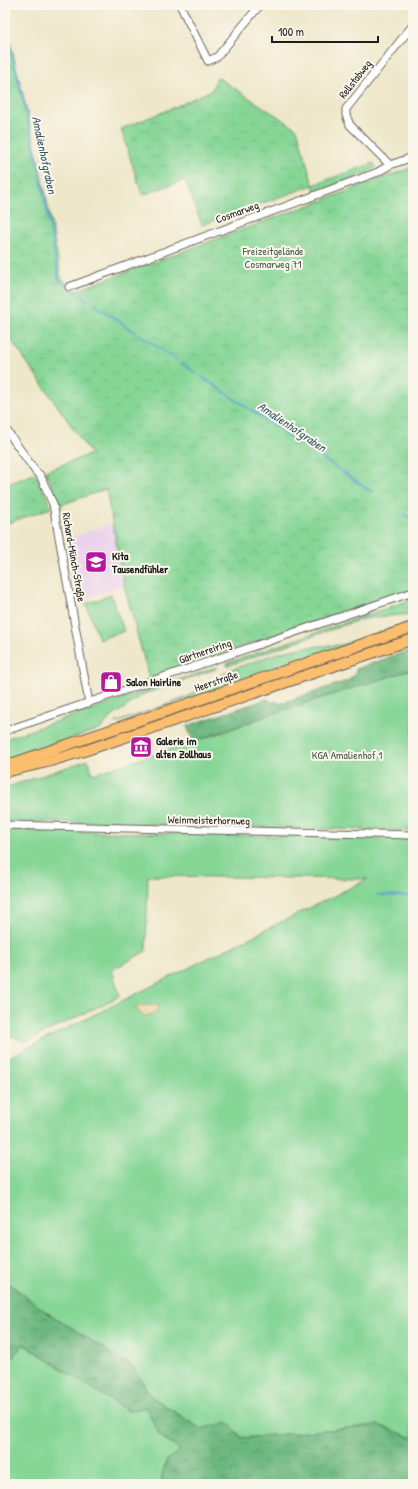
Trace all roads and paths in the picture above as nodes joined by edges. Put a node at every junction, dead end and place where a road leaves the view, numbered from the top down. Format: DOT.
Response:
graph roads {
  1 [pos="180,5"];
  2 [pos="260,5"];
  3 [pos="413,25"];
  4 [pos="413,157"];
  5 [pos="390,165"];
  6 [pos="69,287"];
  7 [pos="5,428"];
  8 [pos="413,592"];
  9 [pos="413,627"];
  10 [pos="413,639"];
  11 [pos="89,703"];
  12 [pos="5,731"];
  13 [pos="5,766"];
  14 [pos="5,772"];
  15 [pos="5,825"];
  16 [pos="413,836"];
  1 -- 2 [label="street"];
  3 -- 5 [label="street, Rellstabweg"];
  4 -- 5 [label="street, Cosmarweg"];
  5 -- 6 [label="street, Cosmarweg"];
  7 -- 11 [label="street, Richard-Münch-Straße"];
  8 -- 11 [label="street, Gärtnereiring"];
  9 -- 13 [label="main road, Heerstraße"];
  10 -- 14 [label="main road"];
  11 -- 12 [label="street, Gärtnereiring"];
  15 -- 16 [label="street, Weinmeisterhornweg"];
}
